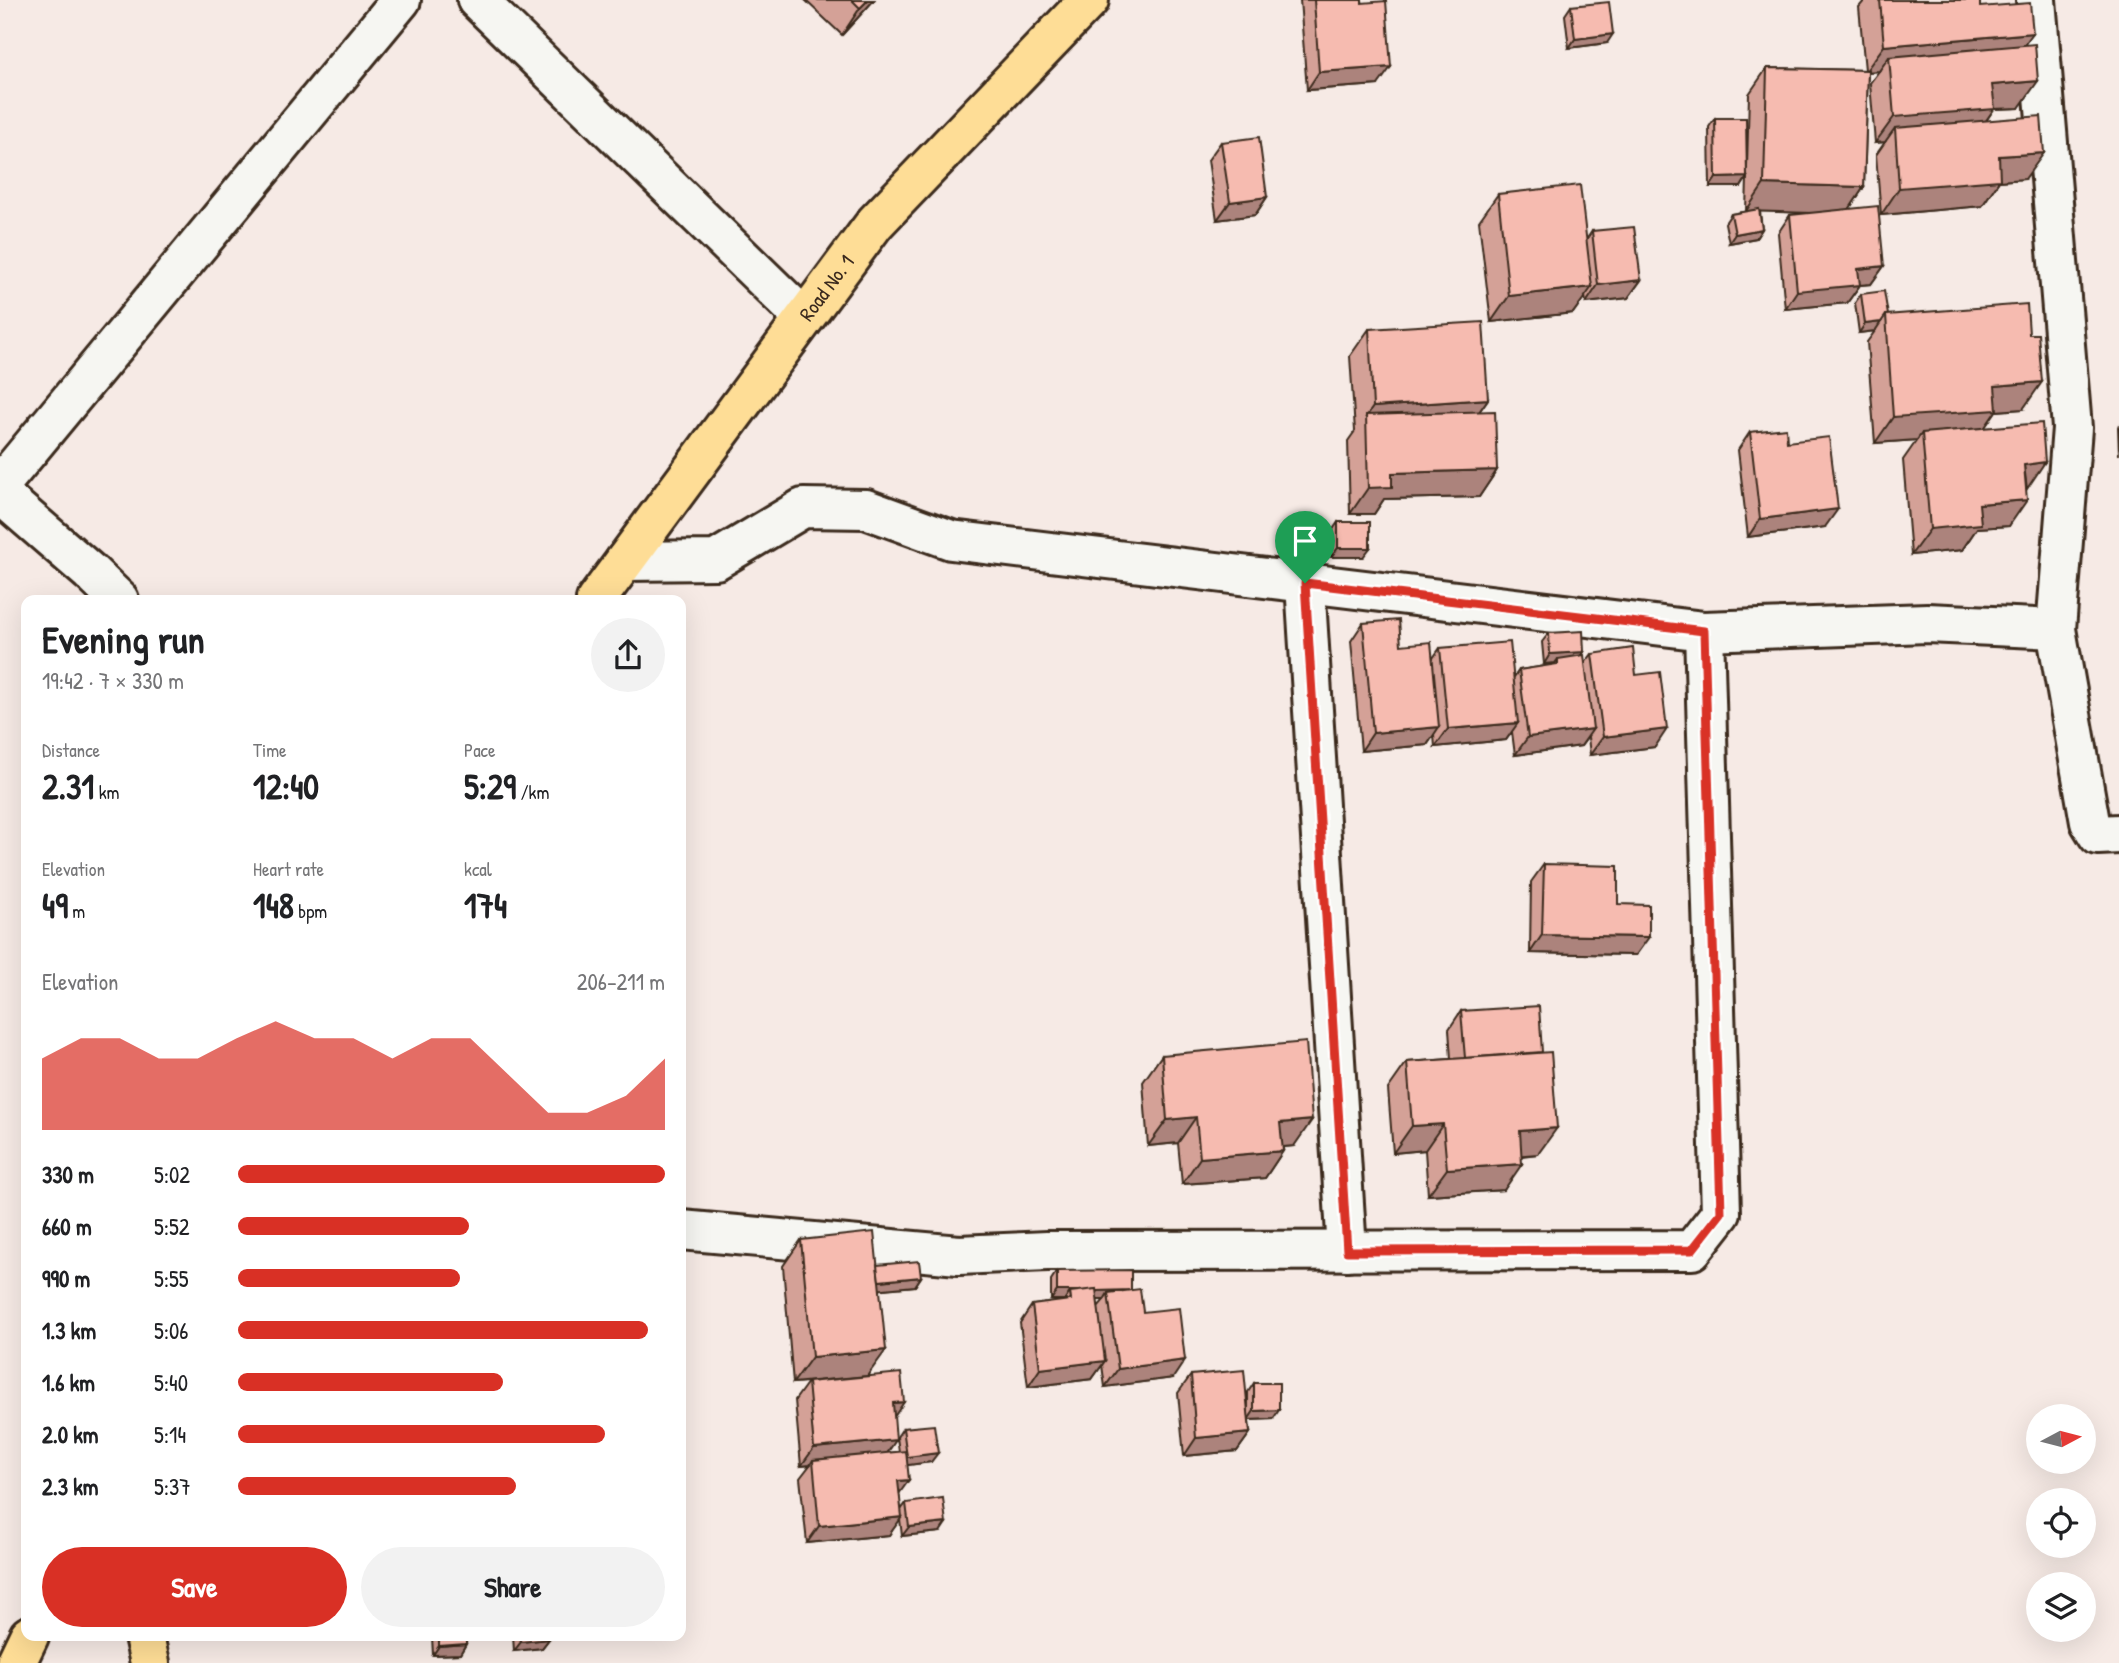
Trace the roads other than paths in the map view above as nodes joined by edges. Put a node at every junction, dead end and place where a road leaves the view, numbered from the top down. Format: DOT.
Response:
graph roads {
  1 [pos="401,0"];
  2 [pos="477,0"];
  3 [pos="1089,0"];
  4 [pos="2036,0"];
  5 [pos="804,318"];
  6 [pos="0,485"];
  7 [pos="0,494"];
  8 [pos="625,561"];
  9 [pos="1305,583"];
  10 [pos="114,595"];
  11 [pos="600,595"];
  12 [pos="2056,629"];
  13 [pos="1704,631"];
  14 [pos="2119,834"];
  15 [pos="686,1230"];
  16 [pos="1347,1251"];
  17 [pos="27,1641"];
  18 [pos="145,1641"];
  19 [pos="16,1663"];
  20 [pos="150,1663"];
  1 -- 6 [label="street"];
  2 -- 5 [label="street"];
  3 -- 5 [label="main road, Road No. 1"];
  4 -- 12 [label="street"];
  5 -- 8 [label="main road, Road No. 1"];
  7 -- 10 [label="street"];
  8 -- 9 [label="street"];
  8 -- 11 [label="main road, Road No. 1"];
  9 -- 13 [label="street"];
  9 -- 16 [label="street"];
  12 -- 13 [label="street"];
  12 -- 14 [label="street"];
  13 -- 16 [label="street"];
  15 -- 16 [label="street"];
  17 -- 19 [label="main road"];
  18 -- 20 [label="main road"];
}
